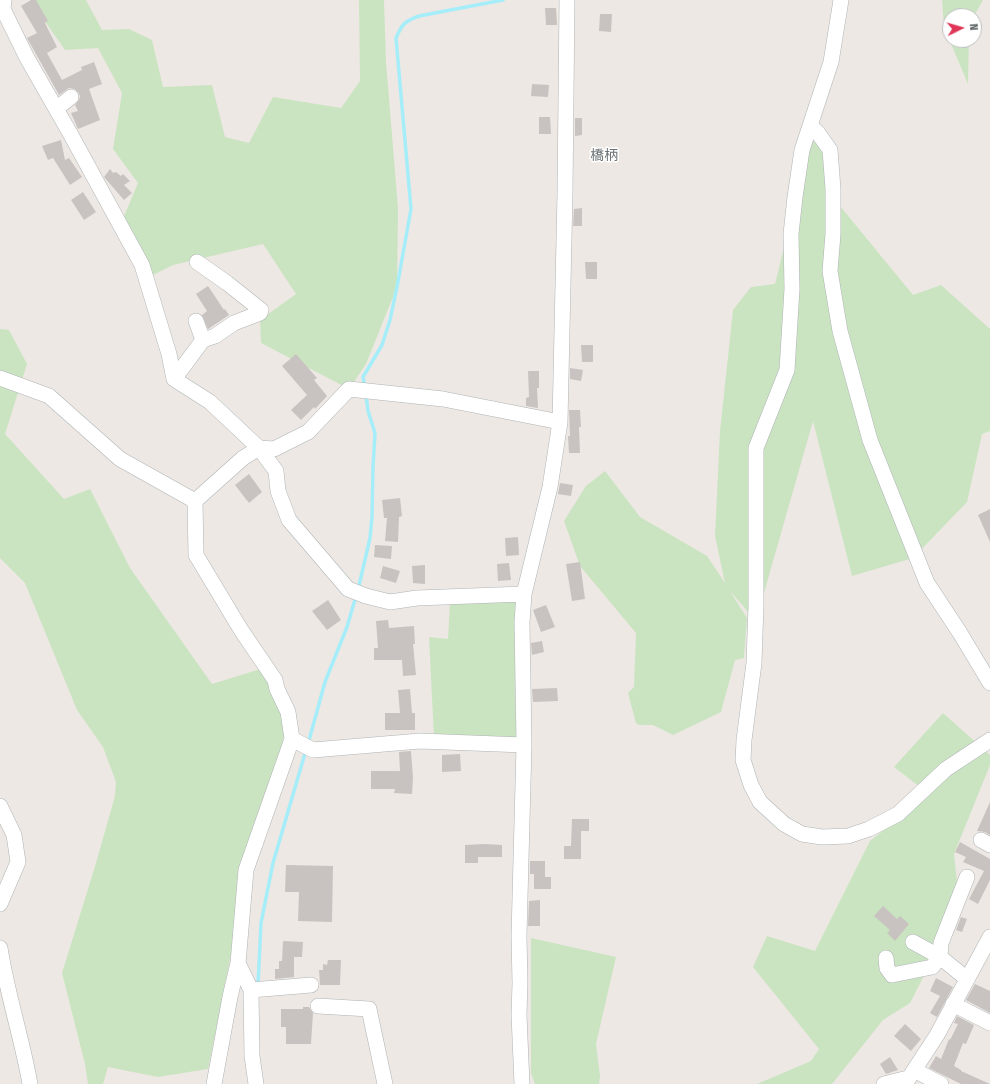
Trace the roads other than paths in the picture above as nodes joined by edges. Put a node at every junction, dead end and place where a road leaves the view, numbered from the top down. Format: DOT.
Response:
graph roads {
  1 [pos="4,0"];
  2 [pos="567,0"];
  3 [pos="840,0"];
  4 [pos="71,97"];
  5 [pos="56,109"];
  6 [pos="810,126"];
  7 [pos="197,262"];
  8 [pos="196,321"];
  9 [pos="203,340"];
  10 [pos="0,378"];
  11 [pos="174,379"];
  12 [pos="560,422"];
  13 [pos="259,448"];
  14 [pos="195,501"];
  15 [pos="524,594"];
  16 [pos="990,683"];
  17 [pos="990,740"];
  18 [pos="302,744"];
  19 [pos="524,745"];
  20 [pos="0,806"];
  21 [pos="967,877"];
  22 [pos="0,904"];
  23 [pos="990,937"];
  24 [pos="913,942"];
  25 [pos="0,948"];
  26 [pos="940,957"];
  27 [pos="886,958"];
  28 [pos="238,963"];
  29 [pos="968,979"];
  30 [pos="311,985"];
  31 [pos="255,990"];
  32 [pos="954,1004"];
  33 [pos="318,1006"];
  34 [pos="990,1023"];
  35 [pos="909,1077"];
  36 [pos="30,1084"];
  37 [pos="214,1084"];
  38 [pos="256,1084"];
  39 [pos="385,1084"];
  40 [pos="522,1084"];
  41 [pos="884,1084"];
  42 [pos="941,1084"];
  1 -- 5 [label="street"];
  2 -- 12 [label="street"];
  3 -- 6 [label="street"];
  4 -- 5 [label="street"];
  5 -- 11 [label="street"];
  6 -- 16 [label="street"];
  6 -- 17 [label="street"];
  7 -- 9 [label="street"];
  8 -- 9 [label="street"];
  9 -- 11 [label="street"];
  10 -- 14 [label="street"];
  11 -- 13 [label="street"];
  12 -- 13 [label="street"];
  12 -- 15 [label="street"];
  13 -- 14 [label="street"];
  13 -- 15 [label="street"];
  14 -- 18 [label="street"];
  15 -- 19 [label="street"];
  18 -- 19 [label="street"];
  18 -- 28 [label="street"];
  19 -- 40 [label="street"];
  20 -- 22 [label="street"];
  21 -- 26 [label="street"];
  23 -- 29 [label="street"];
  24 -- 26 [label="street"];
  25 -- 36 [label="street"];
  26 -- 27 [label="street"];
  26 -- 29 [label="street"];
  28 -- 31 [label="street"];
  28 -- 37 [label="street"];
  29 -- 32 [label="street"];
  30 -- 31 [label="street"];
  31 -- 38 [label="street"];
  32 -- 34 [label="street"];
  32 -- 35 [label="street"];
  33 -- 39 [label="street"];
  35 -- 41 [label="street"];
  35 -- 42 [label="street"];
}
